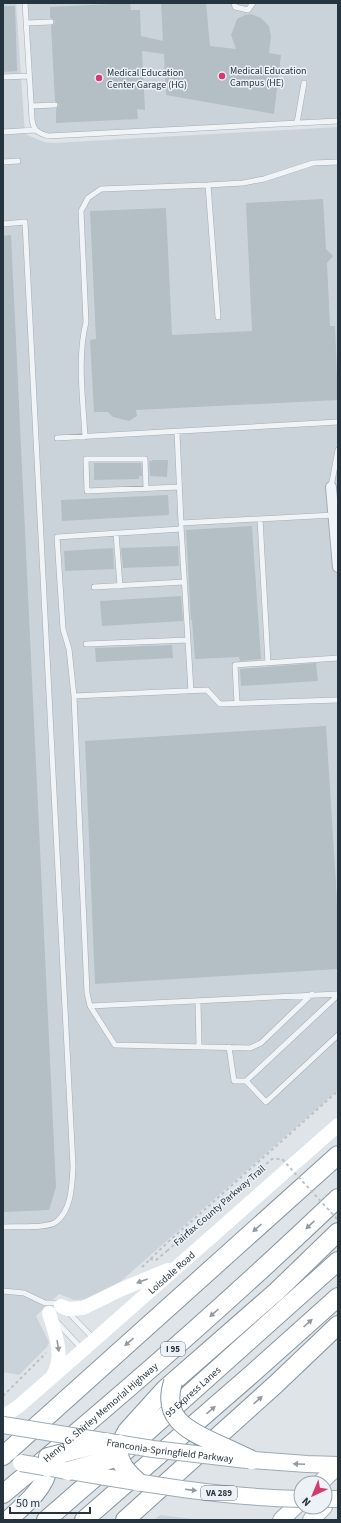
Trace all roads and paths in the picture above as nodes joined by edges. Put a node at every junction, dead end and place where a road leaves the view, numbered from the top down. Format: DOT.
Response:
graph roads {
  1 [pos="25,3"];
  2 [pos="234,3"];
  3 [pos="253,3"];
  4 [pos="51,22"];
  5 [pos="27,23"];
  6 [pos="29,76"];
  7 [pos="3,77"];
  8 [pos="304,83"];
  9 [pos="56,105"];
  10 [pos="31,106"];
  11 [pos="338,122"];
  12 [pos="297,123"];
  13 [pos="36,130"];
  14 [pos="3,132"];
  15 [pos="18,161"];
  16 [pos="3,162"];
  17 [pos="338,162"];
  18 [pos="208,185"];
  19 [pos="3,224"];
  20 [pos="218,317"];
  21 [pos="338,422"];
  22 [pos="176,432"];
  23 [pos="85,437"];
  24 [pos="57,438"];
  25 [pos="338,450"];
  26 [pos="179,487"];
  27 [pos="332,487"];
  28 [pos="146,488"];
  29 [pos="334,515"];
  30 [pos="260,519"];
  31 [pos="181,522"];
  32 [pos="181,529"];
  33 [pos="116,533"];
  34 [pos="338,566"];
  35 [pos="184,582"];
  36 [pos="120,586"];
  37 [pos="94,587"];
  38 [pos="188,640"];
  39 [pos="86,644"];
  40 [pos="338,658"];
  41 [pos="268,663"];
  42 [pos="191,691"];
  43 [pos="74,696"];
  44 [pos="338,700"];
  45 [pos="237,703"];
  46 [pos="312,994"];
  47 [pos="338,994"];
  48 [pos="198,1001"];
  49 [pos="90,1006"];
  50 [pos="338,1035"];
  51 [pos="199,1046"];
  52 [pos="229,1047"];
  53 [pos="246,1081"];
  54 [pos="338,1091"];
  55 [pos="338,1125"];
  56 [pos="338,1155"];
  57 [pos="338,1198"];
  58 [pos="338,1220"];
  59 [pos="3,1227"];
  60 [pos="338,1232"];
  61 [pos="189,1258"];
  62 [pos="338,1261"];
  63 [pos="3,1291"];
  64 [pos="338,1297"];
  65 [pos="52,1307"];
  66 [pos="338,1325"];
  67 [pos="95,1339"];
  68 [pos="83,1350"];
  69 [pos="46,1353"];
  70 [pos="51,1377"];
  71 [pos="177,1378"];
  72 [pos="3,1396"];
  73 [pos="3,1417"];
  74 [pos="3,1425"];
  75 [pos="40,1430"];
  76 [pos="118,1443"];
  77 [pos="153,1449"];
  78 [pos="3,1456"];
  79 [pos="252,1460"];
  80 [pos="3,1461"];
  81 [pos="48,1462"];
  82 [pos="21,1463"];
  83 [pos="338,1465"];
  84 [pos="68,1471"];
  85 [pos="328,1475"];
  86 [pos="138,1482"];
  87 [pos="40,1487"];
  88 [pos="3,1494"];
  89 [pos="293,1499"];
  90 [pos="293,1508"];
  91 [pos="8,1520"];
  92 [pos="46,1520"];
  93 [pos="84,1520"];
  94 [pos="125,1520"];
  95 [pos="281,1520"];
  1 -- 5 [label="lane"];
  2 -- 3 [label="lane"];
  4 -- 5 [label="lane"];
  5 -- 6 [label="lane"];
  6 -- 7 [label="lane"];
  6 -- 10 [label="lane"];
  8 -- 12 [label="lane"];
  9 -- 10 [label="lane"];
  10 -- 13 [label="lane"];
  11 -- 12 [label="lane"];
  12 -- 13 [label="lane"];
  13 -- 14 [label="lane"];
  15 -- 16 [label="lane"];
  17 -- 18 [label="lane"];
  18 -- 20 [label="lane"];
  18 -- 23 [label="lane"];
  19 -- 59 [label="lane"];
  21 -- 22 [label="lane"];
  22 -- 23 [label="lane"];
  22 -- 26 [label="lane"];
  23 -- 24 [label="lane"];
  25 -- 27 [label="lane"];
  26 -- 28 [label="lane"];
  26 -- 31 [label="lane"];
  27 -- 29 [label="street"];
  28 -- 28 [label="lane"];
  29 -- 30 [label="lane"];
  29 -- 34 [label="street"];
  30 -- 31 [label="lane"];
  30 -- 41 [label="lane"];
  31 -- 32 [label="lane"];
  32 -- 33 [label="lane"];
  32 -- 35 [label="lane"];
  33 -- 36 [label="lane"];
  33 -- 43 [label="lane"];
  35 -- 36 [label="lane"];
  35 -- 38 [label="lane"];
  36 -- 37 [label="lane"];
  38 -- 39 [label="lane"];
  38 -- 42 [label="lane"];
  40 -- 41 [label="lane"];
  41 -- 45 [label="lane"];
  42 -- 43 [label="lane"];
  42 -- 45 [label="lane"];
  43 -- 49 [label="lane"];
  44 -- 45 [label="lane"];
  46 -- 47 [label="lane"];
  46 -- 48 [label="lane"];
  46 -- 52 [label="lane"];
  47 -- 53 [label="lane"];
  48 -- 49 [label="lane"];
  48 -- 51 [label="lane"];
  49 -- 51 [label="lane"];
  50 -- 53 [label="lane"];
  51 -- 52 [label="lane"];
  52 -- 53 [label="lane"];
  54 -- 58 [label="path, Fairfax County Parkway Trail, bridge"];
  55 -- 61 [label="main road, Loisdale Road"];
  56 -- 78 [label="highway, one-way"];
  57 -- 88 [label="highway, Henry G. Shirley Memorial Highway / I 95, one-way"];
  60 -- 71 [label="highway"];
  61 -- 65 [label="main road, one-way"];
  61 -- 67 [label="main road, Loisdale Road"];
  62 -- 92 [label="highway, 95 Express Lanes"];
  63 -- 65 [label="lane"];
  93 -- 64 [label="highway, one-way"];
  65 -- 67 [label="lane"];
  65 -- 68 [label="lane"];
  65 -- 70 [label="main road, one-way"];
  94 -- 66 [label="highway, one-way"];
  67 -- 68 [label="main road, Loisdale Road"];
  68 -- 70 [label="main road, Loisdale Road"];
  69 -- 72 [label="path"];
  70 -- 73 [label="main road, Loisdale Road"];
  71 -- 76 [label="highway"];
  71 -- 79 [label="highway, bridge"];
  74 -- 75 [label="main road, Franconia-Springfield Parkway, bridge"];
  75 -- 76 [label="main road, Franconia-Springfield Parkway, bridge"];
  75 -- 81 [label="highway"];
  76 -- 77 [label="highway, bridge"];
  76 -- 81 [label="highway, bridge"];
  76 -- 84 [label="highway, bridge"];
  76 -- 86 [label="highway, bridge"];
  77 -- 79 [label="main road, Franconia-Springfield Parkway, bridge"];
  83 -- 79 [label="main road, Franconia-Springfield Parkway, one-way"];
  80 -- 82 [label="main road"];
  81 -- 82 [label="highway, bridge"];
  81 -- 84 [label="main road, VA 289, bridge"];
  81 -- 87 [label="highway"];
  83 -- 85 [label="main road"];
  84 -- 86 [label="main road, VA 289, bridge"];
  84 -- 87 [label="highway"];
  86 -- 89 [label="main road, VA 289, one-way, bridge"];
  87 -- 91 [label="highway"];
  90 -- 95 [label="main road"];
}
